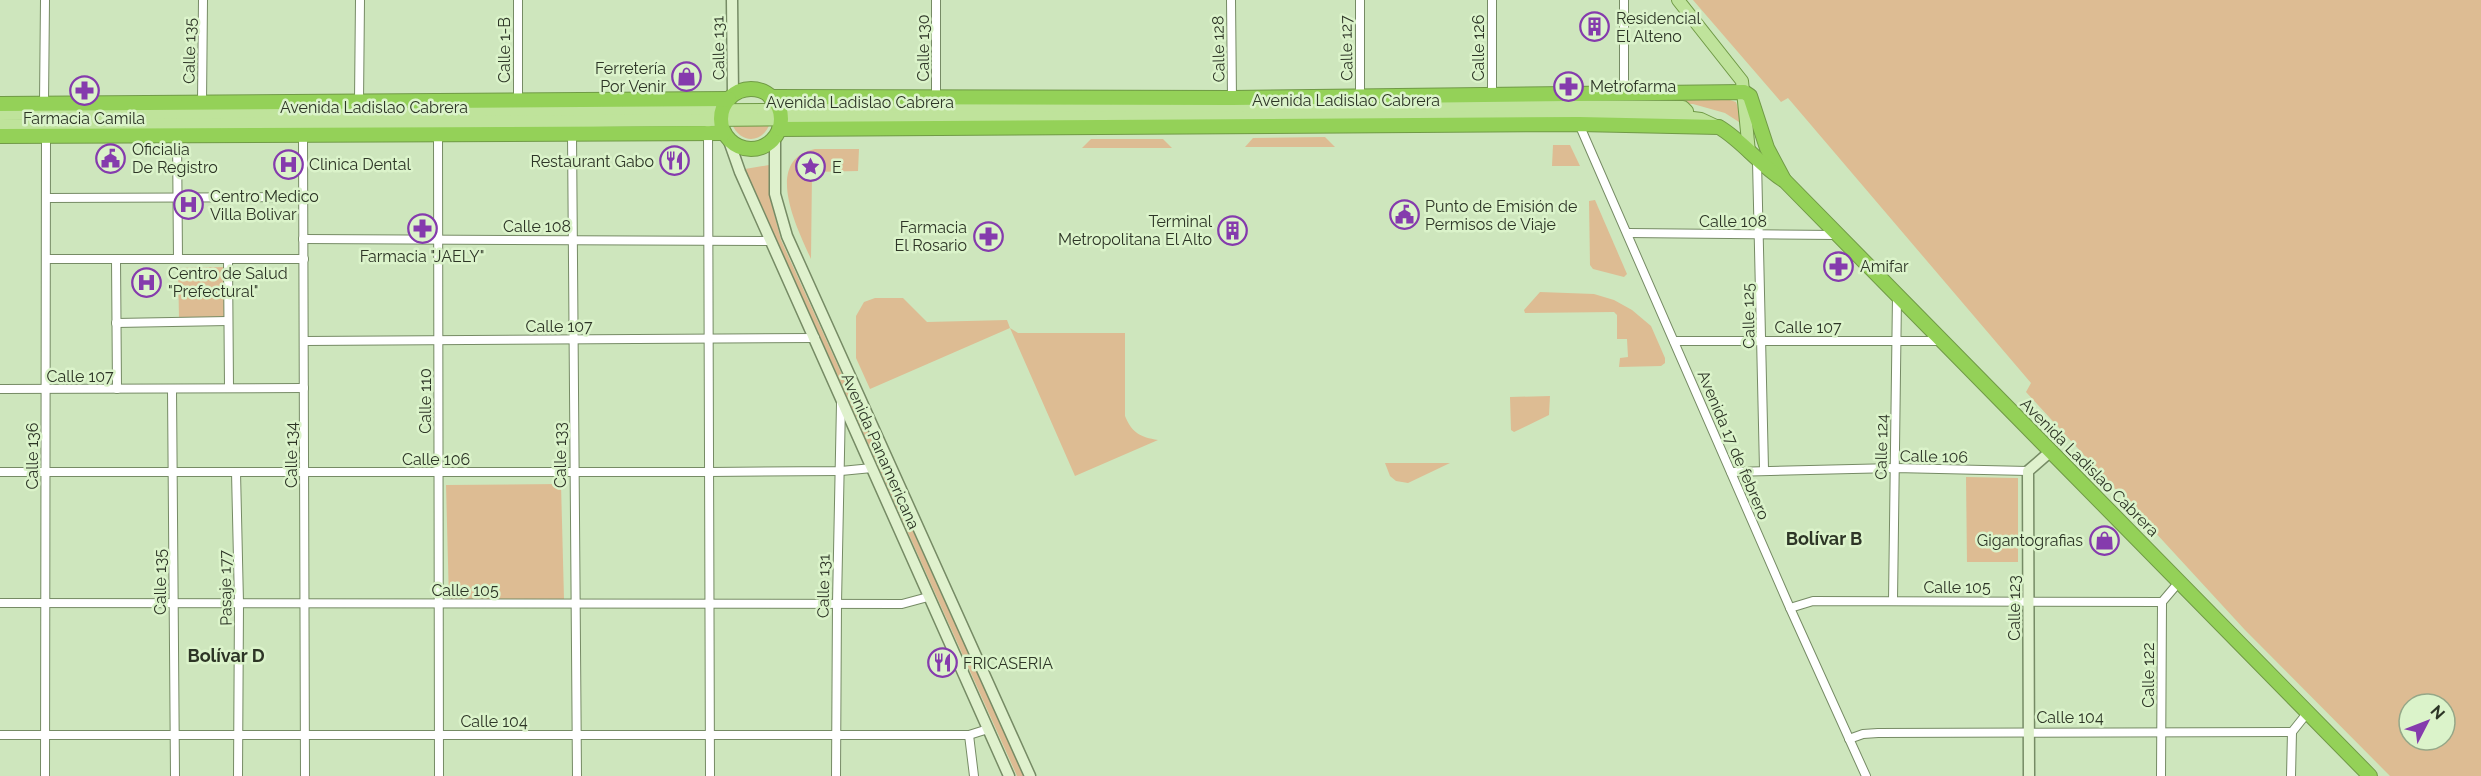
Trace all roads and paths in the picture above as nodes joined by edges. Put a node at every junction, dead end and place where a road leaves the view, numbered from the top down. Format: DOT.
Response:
graph roads {
  1 [pos="45,0"];
  2 [pos="203,0"];
  3 [pos="360,0"];
  4 [pos="518,0"];
  5 [pos="732,0"];
  6 [pos="936,0"];
  7 [pos="1231,0"];
  8 [pos="1359,0"];
  9 [pos="1492,0"];
  10 [pos="1624,0"];
  11 [pos="1678,0"];
  12 [pos="1744,92"];
  13 [pos="1624,94"];
  14 [pos="1554,95"];
  15 [pos="1360,96"];
  16 [pos="1492,96"];
  17 [pos="1507,96"];
  18 [pos="770,97"];
  19 [pos="936,97"];
  20 [pos="1232,98"];
  21 [pos="518,100"];
  22 [pos="359,101"];
  23 [pos="202,102"];
  24 [pos="0,104"];
  25 [pos="44,104"];
  26 [pos="1529,106"];
  27 [pos="1684,112"];
  28 [pos="0,114"];
  29 [pos="719,116"];
  30 [pos="778,123"];
  31 [pos="1579,124"];
  32 [pos="0,126"];
  33 [pos="1719,127"];
  34 [pos="572,133"];
  35 [pos="303,134"];
  36 [pos="438,134"];
  37 [pos="46,135"];
  38 [pos="177,135"];
  39 [pos="0,136"];
  40 [pos="1753,157"];
  41 [pos="1785,181"];
  42 [pos="303,196"];
  43 [pos="46,198"];
  44 [pos="178,198"];
  45 [pos="1628,233"];
  46 [pos="1760,234"];
  47 [pos="1838,235"];
  48 [pos="303,239"];
  49 [pos="438,240"];
  50 [pos="572,240"];
  51 [pos="708,241"];
  52 [pos="770,241"];
  53 [pos="116,259"];
  54 [pos="178,259"];
  55 [pos="228,259"];
  56 [pos="303,259"];
  57 [pos="46,260"];
  58 [pos="1897,294"];
  59 [pos="228,321"];
  60 [pos="116,323"];
  61 [pos="814,338"];
  62 [pos="708,339"];
  63 [pos="438,340"];
  64 [pos="573,340"];
  65 [pos="304,341"];
  66 [pos="1674,341"];
  67 [pos="1762,341"];
  68 [pos="1896,341"];
  69 [pos="1942,341"];
  70 [pos="840,355"];
  71 [pos="825,362"];
  72 [pos="229,388"];
  73 [pos="304,388"];
  74 [pos="0,389"];
  75 [pos="117,389"];
  76 [pos="172,389"];
  77 [pos="45,390"];
  78 [pos="841,397"];
  79 [pos="2051,451"];
  80 [pos="872,468"];
  81 [pos="1895,468"];
  82 [pos="1764,470"];
  83 [pos="841,471"];
  84 [pos="2028,471"];
  85 [pos="0,472"];
  86 [pos="45,472"];
  87 [pos="173,472"];
  88 [pos="236,472"];
  89 [pos="439,472"];
  90 [pos="574,472"];
  91 [pos="709,472"];
  92 [pos="1731,472"];
  93 [pos="304,473"];
  94 [pos="2179,582"];
  95 [pos="928,597"];
  96 [pos="2029,600"];
  97 [pos="1893,601"];
  98 [pos="2162,602"];
  99 [pos="0,603"];
  100 [pos="45,603"];
  101 [pos="174,603"];
  102 [pos="239,603"];
  103 [pos="305,603"];
  104 [pos="439,603"];
  105 [pos="575,603"];
  106 [pos="709,603"];
  107 [pos="837,603"];
  108 [pos="1790,608"];
  109 [pos="2308,712"];
  110 [pos="988,729"];
  111 [pos="2161,730"];
  112 [pos="2029,731"];
  113 [pos="2292,732"];
  114 [pos="836,733"];
  115 [pos="45,734"];
  116 [pos="305,734"];
  117 [pos="439,734"];
  118 [pos="576,734"];
  119 [pos="0,735"];
  120 [pos="174,735"];
  121 [pos="710,735"];
  122 [pos="969,735"];
  123 [pos="238,736"];
  124 [pos="1849,739"];
  125 [pos="45,776"];
  126 [pos="175,776"];
  127 [pos="238,776"];
  128 [pos="305,776"];
  129 [pos="439,776"];
  130 [pos="577,776"];
  131 [pos="710,776"];
  132 [pos="836,776"];
  133 [pos="974,776"];
  134 [pos="1009,776"];
  135 [pos="1030,776"];
  136 [pos="1866,776"];
  137 [pos="2029,776"];
  138 [pos="2161,776"];
  139 [pos="2291,776"];
  140 [pos="2370,776"];
  1 -- 25 [label="street"];
  2 -- 23 [label="street, Calle 135"];
  3 -- 22 [label="street"];
  4 -- 21 [label="street, Calle 1-B"];
  5 -- 29 [label="main road, Calle 131"];
  6 -- 19 [label="street, Calle 130"];
  7 -- 20 [label="street, Calle 128"];
  8 -- 15 [label="street, Calle 127"];
  9 -- 16 [label="street, Calle 126"];
  10 -- 13 [label="street"];
  11 -- 12 [label="main road"];
  12 -- 13 [label="highway, Avenida Ladislao Cabrera"];
  12 -- 40 [label="main road"];
  12 -- 41 [label="highway, Avenida Ladislao Cabrera"];
  13 -- 14 [label="highway, Avenida Ladislao Cabrera"];
  14 -- 17 [label="highway, Avenida Ladislao Cabrera"];
  14 -- 26 [label="highway"];
  15 -- 16 [label="highway, Avenida Ladislao Cabrera"];
  15 -- 20 [label="highway, Avenida Ladislao Cabrera"];
  16 -- 17 [label="highway, Avenida Ladislao Cabrera"];
  17 -- 26 [label="highway"];
  18 -- 19 [label="highway, Avenida Ladislao Cabrera"];
  18 -- 29 [label="highway, Avenida Ladislao Cabrera"];
  18 -- 30 [label="highway"];
  19 -- 20 [label="highway, Avenida Ladislao Cabrera"];
  21 -- 22 [label="highway, Avenida Ladislao Cabrera"];
  21 -- 29 [label="highway, Avenida Ladislao Cabrera"];
  22 -- 23 [label="highway, Avenida Ladislao Cabrera"];
  23 -- 25 [label="highway, Avenida Ladislao Cabrera"];
  24 -- 25 [label="highway, Avenida Ladislao Cabrera"];
  26 -- 27 [label="main road, Avenida Ladislao Cabrera"];
  26 -- 30 [label="main road, Avenida Ladislao Cabrera"];
  27 -- 30 [label="main road, Avenida Ladislao Cabrera"];
  27 -- 33 [label="main road, Avenida Ladislao Cabrera"];
  28 -- 29 [label="main road, Avenida Ladislao Cabrera"];
  29 -- 30 [label="main road, Avenida Ladislao Cabrera"];
  29 -- 30 [label="highway"];
  29 -- 32 [label="main road, Avenida Ladislao Cabrera"];
  29 -- 34 [label="highway, Avenida Ladislao Cabrera"];
  29 -- 51 [label="street"];
  29 -- 52 [label="main road, Avenida Panamericana"];
  30 -- 31 [label="highway, Avenida Ladislao Cabrera"];
  30 -- 70 [label="main road, Avenida Panamericana"];
  31 -- 33 [label="highway, Avenida Ladislao Cabrera"];
  31 -- 45 [label="street, Avenida 17 de febrero"];
  33 -- 40 [label="highway, Avenida Ladislao Cabrera"];
  34 -- 36 [label="highway, Avenida Ladislao Cabrera"];
  34 -- 50 [label="street, Calle 133"];
  35 -- 36 [label="highway, Avenida Ladislao Cabrera"];
  35 -- 38 [label="highway, Avenida Ladislao Cabrera"];
  35 -- 42 [label="street, Calle 134"];
  36 -- 49 [label="street, Calle 110"];
  37 -- 38 [label="highway, Avenida Ladislao Cabrera"];
  37 -- 39 [label="highway, Avenida Ladislao Cabrera"];
  37 -- 43 [label="street, Calle 136"];
  38 -- 44 [label="street"];
  40 -- 41 [label="highway, Avenida Ladislao Cabrera"];
  40 -- 46 [label="street, Calle 125"];
  41 -- 47 [label="highway, Avenida Ladislao Cabrera"];
  42 -- 44 [label="street"];
  42 -- 48 [label="street, Calle 134"];
  43 -- 44 [label="street"];
  43 -- 57 [label="street, Calle 136"];
  44 -- 54 [label="street"];
  45 -- 46 [label="street, Calle 108"];
  45 -- 66 [label="street, Avenida 17 de febrero"];
  46 -- 47 [label="street, Calle 108"];
  46 -- 67 [label="street, Calle 125"];
  47 -- 58 [label="highway, Avenida Ladislao Cabrera"];
  48 -- 49 [label="street, Calle 108"];
  48 -- 56 [label="street, Calle 134"];
  49 -- 50 [label="street, Calle 108"];
  49 -- 63 [label="street, Calle 110"];
  50 -- 51 [label="street, Calle 108"];
  50 -- 64 [label="street, Calle 133"];
  51 -- 52 [label="street, Calle 108"];
  51 -- 62 [label="street"];
  52 -- 61 [label="main road, Avenida Panamericana"];
  53 -- 54 [label="street"];
  53 -- 57 [label="street"];
  53 -- 60 [label="street"];
  54 -- 55 [label="street"];
  55 -- 56 [label="street"];
  55 -- 59 [label="street"];
  56 -- 65 [label="street, Calle 134"];
  57 -- 77 [label="street, Calle 136"];
  58 -- 68 [label="street, Calle 124"];
  58 -- 69 [label="highway, Avenida Ladislao Cabrera"];
  59 -- 60 [label="street"];
  59 -- 72 [label="street"];
  60 -- 75 [label="street"];
  61 -- 62 [label="street, Calle 107"];
  61 -- 71 [label="main road, Avenida Panamericana"];
  62 -- 64 [label="street, Calle 107"];
  62 -- 91 [label="street"];
  63 -- 64 [label="street, Calle 107"];
  63 -- 65 [label="street, Calle 107"];
  63 -- 89 [label="street, Calle 110"];
  64 -- 90 [label="street, Calle 133"];
  65 -- 73 [label="street, Calle 134"];
  66 -- 67 [label="street, Calle 107"];
  66 -- 92 [label="street, Avenida 17 de febrero"];
  67 -- 68 [label="street, Calle 107"];
  67 -- 82 [label="street, Calle 125"];
  68 -- 69 [label="street, Calle 107"];
  68 -- 81 [label="street, Calle 124"];
  69 -- 79 [label="highway, Avenida Ladislao Cabrera"];
  70 -- 71 [label="main road"];
  70 -- 135 [label="main road, Avenida Panamericana"];
  71 -- 78 [label="main road, Avenida Panamericana"];
  72 -- 73 [label="street, Calle 107"];
  72 -- 76 [label="street, Calle 107"];
  73 -- 93 [label="street, Calle 134"];
  74 -- 77 [label="street, Calle 107"];
  75 -- 76 [label="street, Calle 107"];
  75 -- 77 [label="street, Calle 107"];
  76 -- 87 [label="street, Calle 135"];
  77 -- 86 [label="street, Calle 136"];
  78 -- 80 [label="main road, Avenida Panamericana"];
  78 -- 83 [label="street, Calle 131"];
  79 -- 84 [label="main road"];
  79 -- 94 [label="highway, Avenida Ladislao Cabrera"];
  80 -- 83 [label="street, Calle 106"];
  80 -- 95 [label="main road, Avenida Panamericana"];
  81 -- 82 [label="street, Calle 106"];
  81 -- 84 [label="street, Calle 106"];
  81 -- 97 [label="street, Calle 124"];
  82 -- 92 [label="street, Calle 106"];
  83 -- 91 [label="street, Calle 106"];
  83 -- 107 [label="street, Calle 131"];
  84 -- 96 [label="main road, Calle 123"];
  85 -- 86 [label="street, Calle 106"];
  86 -- 87 [label="street, Calle 106"];
  86 -- 100 [label="street, Calle 136"];
  87 -- 88 [label="street, Calle 106"];
  87 -- 101 [label="street, Calle 135"];
  88 -- 93 [label="street, Calle 106"];
  88 -- 102 [label="street, Pasaje 177"];
  89 -- 90 [label="street, Calle 106"];
  89 -- 93 [label="street, Calle 106"];
  89 -- 104 [label="street, Calle 110"];
  90 -- 91 [label="street, Calle 106"];
  90 -- 105 [label="street, Calle 133"];
  91 -- 106 [label="street"];
  92 -- 108 [label="street, Avenida 17 de febrero"];
  93 -- 103 [label="street, Calle 134"];
  94 -- 98 [label="street"];
  94 -- 109 [label="highway, Avenida Ladislao Cabrera"];
  95 -- 107 [label="street, Calle 105"];
  95 -- 110 [label="main road, Avenida Panamericana"];
  96 -- 97 [label="street, Calle 105"];
  96 -- 98 [label="street, Calle 105"];
  96 -- 112 [label="main road, Calle 123"];
  97 -- 108 [label="street, Calle 105"];
  98 -- 111 [label="street, Calle 122"];
  99 -- 100 [label="street, Calle 105"];
  100 -- 101 [label="street, Calle 105"];
  100 -- 115 [label="street, Calle 136"];
  101 -- 102 [label="street, Calle 105"];
  101 -- 120 [label="street, Calle 135"];
  102 -- 103 [label="street, Calle 105"];
  102 -- 123 [label="street, Pasaje 177"];
  103 -- 104 [label="street, Calle 105"];
  103 -- 116 [label="street, Calle 134"];
  104 -- 105 [label="street, Calle 105"];
  104 -- 117 [label="street, Calle 110"];
  105 -- 106 [label="street, Calle 105"];
  105 -- 118 [label="street, Calle 133"];
  106 -- 107 [label="street, Calle 105"];
  106 -- 121 [label="street"];
  107 -- 114 [label="street, Calle 131"];
  108 -- 124 [label="street, Avenida 17 de febrero"];
  109 -- 113 [label="street"];
  109 -- 140 [label="highway, Avenida Ladislao Cabrera"];
  110 -- 122 [label="street, Calle 104"];
  110 -- 134 [label="main road, Avenida Panamericana"];
  111 -- 112 [label="street, Calle 104"];
  111 -- 113 [label="street, Calle 104"];
  111 -- 138 [label="street, Calle 122"];
  112 -- 124 [label="street, Calle 104"];
  112 -- 137 [label="main road, Calle 123"];
  113 -- 139 [label="street"];
  114 -- 121 [label="street, Calle 104"];
  114 -- 122 [label="street, Calle 104"];
  114 -- 132 [label="street, Calle 131"];
  115 -- 119 [label="street, Calle 104"];
  115 -- 120 [label="street, Calle 104"];
  115 -- 125 [label="street, Calle 136"];
  116 -- 117 [label="street, Calle 104"];
  116 -- 123 [label="street, Calle 104"];
  116 -- 128 [label="street, Calle 134"];
  117 -- 118 [label="street, Calle 104"];
  117 -- 129 [label="street, Calle 110"];
  118 -- 121 [label="street, Calle 104"];
  118 -- 130 [label="street, Calle 133"];
  120 -- 123 [label="street, Calle 104"];
  120 -- 126 [label="street, Calle 135"];
  121 -- 131 [label="street"];
  122 -- 133 [label="street"];
  123 -- 127 [label="street, Pasaje 177"];
  124 -- 136 [label="street, Avenida 17 de febrero"];
}
